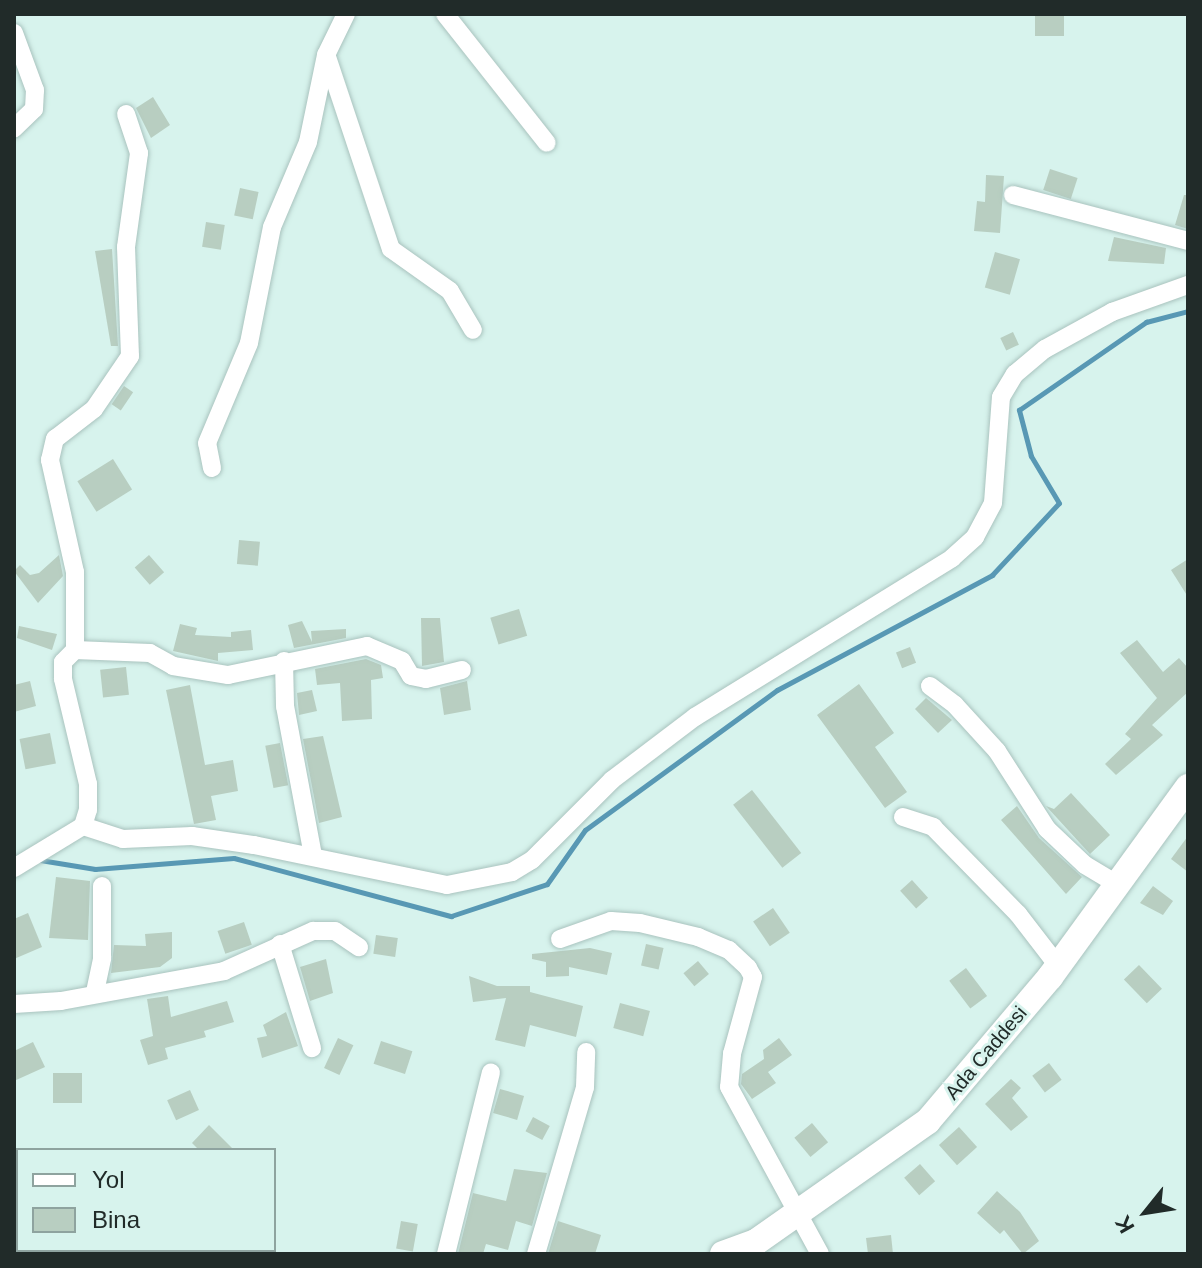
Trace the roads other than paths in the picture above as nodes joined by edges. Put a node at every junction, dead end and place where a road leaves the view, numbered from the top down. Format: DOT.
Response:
graph roads {
  1 [pos="346,14"];
  2 [pos="445,14"];
  3 [pos="14,33"];
  4 [pos="326,55"];
  5 [pos="126,114"];
  6 [pos="14,128"];
  7 [pos="547,143"];
  8 [pos="1013,195"];
  9 [pos="1188,241"];
  10 [pos="1188,285"];
  11 [pos="473,330"];
  12 [pos="212,468"];
  13 [pos="75,650"];
  14 [pos="284,661"];
  15 [pos="462,670"];
  16 [pos="930,686"];
  17 [pos="1188,787"];
  18 [pos="903,817"];
  19 [pos="83,826"];
  20 [pos="313,856"];
  21 [pos="14,868"];
  22 [pos="1117,884"];
  23 [pos="102,886"];
  24 [pos="560,939"];
  25 [pos="280,944"];
  26 [pos="359,947"];
  27 [pos="1058,966"];
  28 [pos="95,992"];
  29 [pos="14,1004"];
  30 [pos="312,1048"];
  31 [pos="586,1052"];
  32 [pos="491,1072"];
  33 [pos="797,1213"];
  34 [pos="446,1254"];
  35 [pos="536,1254"];
  36 [pos="723,1254"];
  37 [pos="820,1254"];
  1 -- 4 [label="street"];
  2 -- 7 [label="street"];
  3 -- 6 [label="street"];
  4 -- 11 [label="street"];
  4 -- 12 [label="street"];
  5 -- 13 [label="street"];
  8 -- 9 [label="street"];
  10 -- 20 [label="street"];
  13 -- 14 [label="street"];
  13 -- 19 [label="street"];
  14 -- 15 [label="street"];
  14 -- 20 [label="street"];
  16 -- 22 [label="street"];
  17 -- 22 [label="main road, Ada Caddesi"];
  18 -- 27 [label="street"];
  19 -- 20 [label="street"];
  19 -- 21 [label="street"];
  22 -- 27 [label="main road, Ada Caddesi"];
  23 -- 28 [label="street"];
  24 -- 33 [label="street"];
  25 -- 26 [label="street"];
  25 -- 28 [label="street"];
  25 -- 30 [label="street"];
  27 -- 33 [label="main road, Ada Caddesi"];
  28 -- 29 [label="street"];
  31 -- 35 [label="street"];
  32 -- 34 [label="street"];
  33 -- 36 [label="main road, Ada Caddesi"];
  33 -- 37 [label="street"];
}
